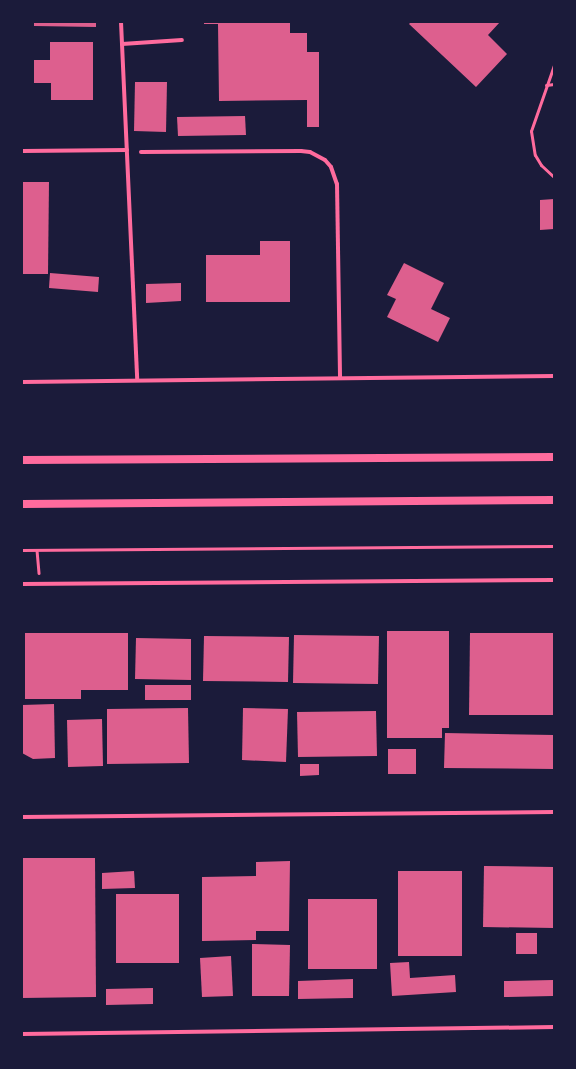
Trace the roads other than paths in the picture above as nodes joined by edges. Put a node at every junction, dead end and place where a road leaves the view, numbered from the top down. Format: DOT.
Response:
graph roads {
  1 [pos="121,22"];
  2 [pos="182,40"];
  3 [pos="122,44"];
  4 [pos="554,65"];
  5 [pos="554,84"];
  6 [pos="546,85"];
  7 [pos="127,150"];
  8 [pos="22,151"];
  9 [pos="141,152"];
  10 [pos="554,177"];
  11 [pos="554,376"];
  12 [pos="340,378"];
  13 [pos="137,380"];
  14 [pos="22,382"];
  15 [pos="554,457"];
  16 [pos="22,460"];
  17 [pos="554,500"];
  18 [pos="22,504"];
  19 [pos="554,580"];
  20 [pos="22,584"];
  21 [pos="554,812"];
  22 [pos="22,817"];
  23 [pos="554,1027"];
  24 [pos="22,1034"];
  1 -- 3 [label="street"];
  2 -- 3 [label="street"];
  3 -- 7 [label="street"];
  4 -- 6 [label="lane"];
  5 -- 6 [label="lane"];
  6 -- 10 [label="lane"];
  7 -- 8 [label="street"];
  7 -- 13 [label="street"];
  9 -- 12 [label="street"];
  11 -- 12 [label="street"];
  12 -- 13 [label="street"];
  13 -- 14 [label="street"];
  15 -- 16 [label="main road"];
  17 -- 18 [label="main road"];
  19 -- 20 [label="street"];
  21 -- 22 [label="street"];
  23 -- 24 [label="street"];
}
